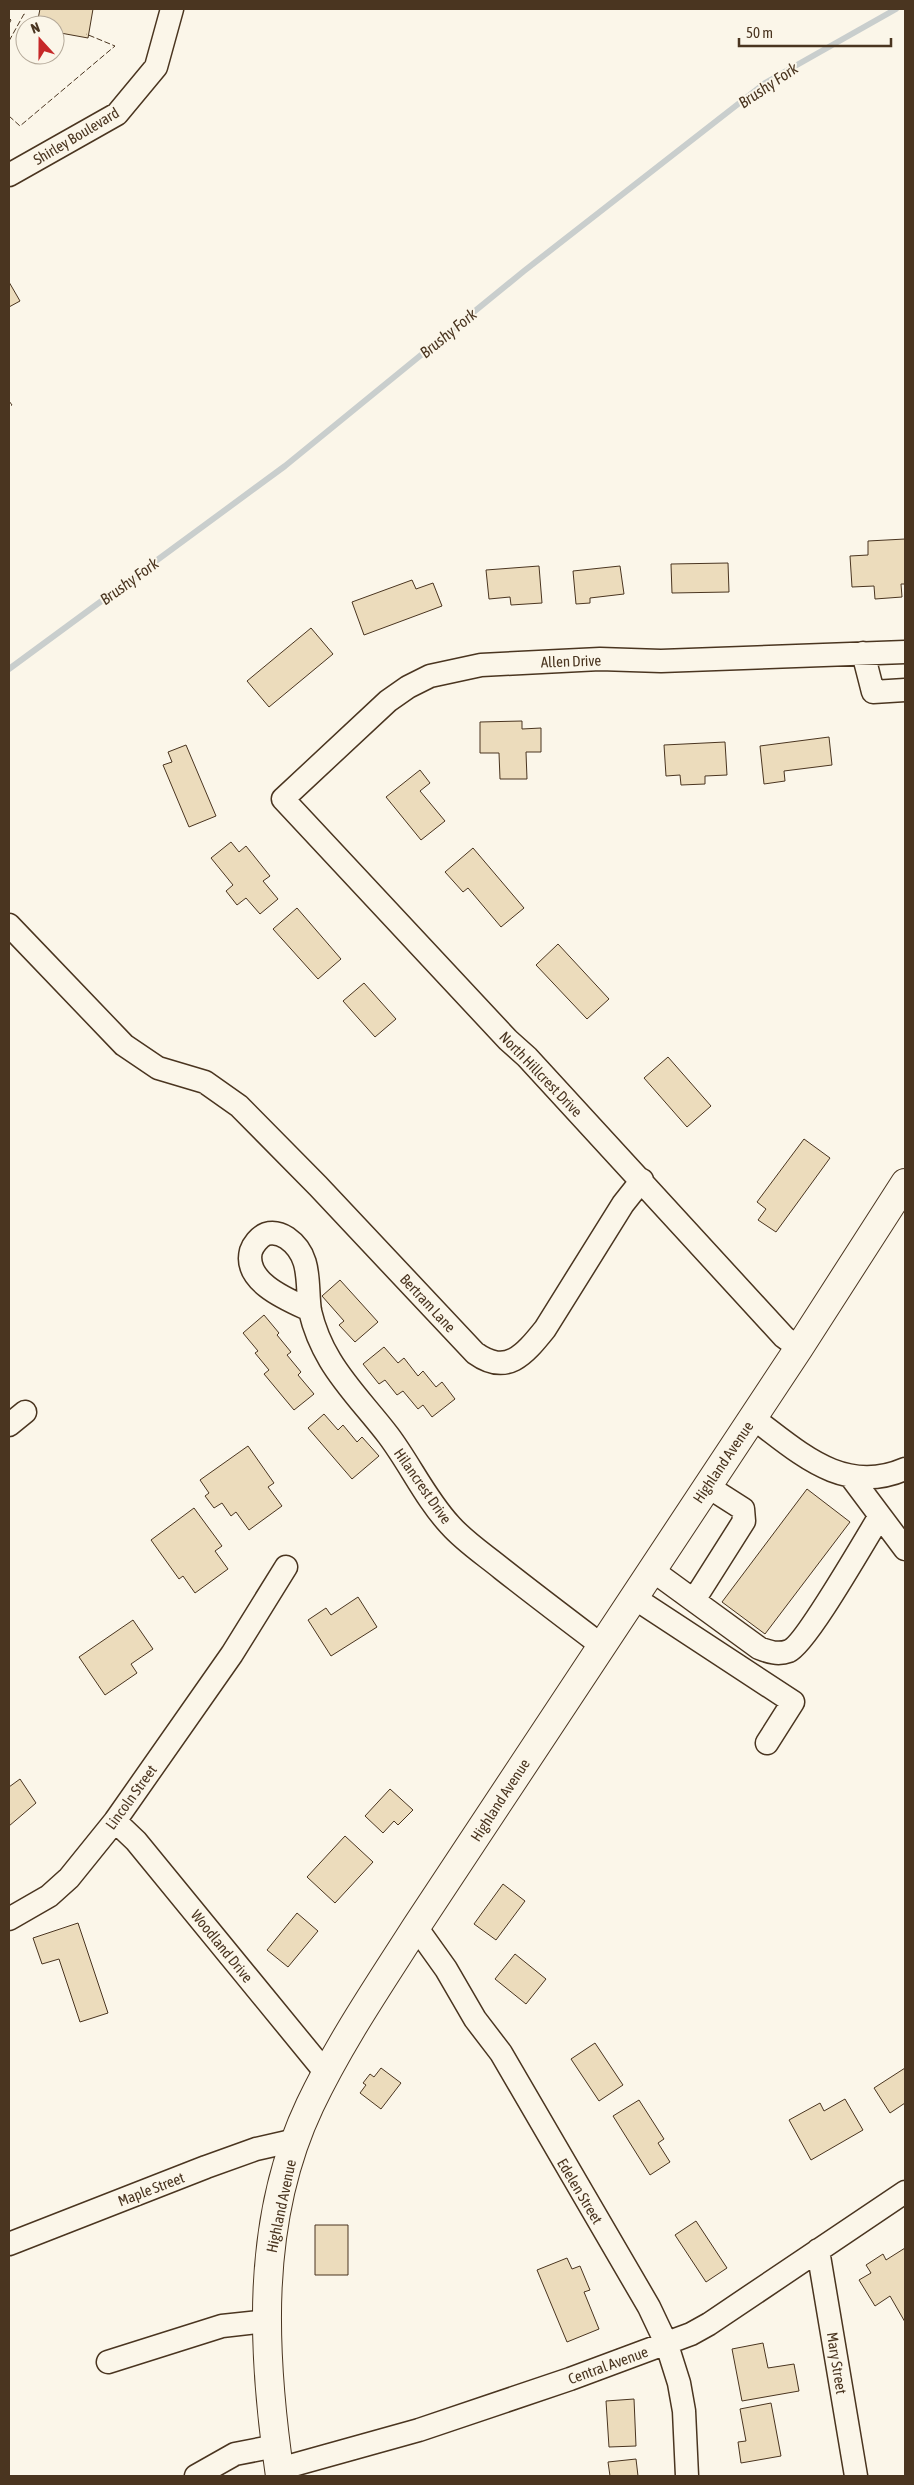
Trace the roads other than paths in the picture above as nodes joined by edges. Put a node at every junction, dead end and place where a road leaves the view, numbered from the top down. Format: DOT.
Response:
graph roads {
  1 [pos="172,9"];
  2 [pos="9,175"];
  3 [pos="905,652"];
  4 [pos="863,653"];
  5 [pos="905,690"];
  6 [pos="283,799"];
  7 [pos="9,925"];
  8 [pos="642,1180"];
  9 [pos="905,1183"];
  10 [pos="310,1310"];
  11 [pos="799,1348"];
  12 [pos="753,1418"];
  13 [pos="905,1469"];
  14 [pos="851,1477"];
  15 [pos="707,1486"];
  16 [pos="880,1516"];
  17 [pos="905,1549"];
  18 [pos="286,1567"];
  19 [pos="652,1570"];
  20 [pos="633,1597"];
  21 [pos="694,1600"];
  22 [pos="602,1645"];
  23 [pos="766,1742"];
  24 [pos="115,1822"];
  25 [pos="9,1919"];
  26 [pos="416,1926"];
  27 [pos="326,2073"];
  28 [pos="296,2140"];
  29 [pos="905,2192"];
  30 [pos="9,2244"];
  31 [pos="818,2250"];
  32 [pos="267,2321"];
  33 [pos="667,2345"];
  34 [pos="108,2362"];
  35 [pos="278,2464"];
  36 [pos="196,2476"];
  37 [pos="687,2476"];
  38 [pos="856,2476"];
  1 -- 2 [label="street, Shirley Boulevard"];
  3 -- 4 [label="street, Allen Drive"];
  4 -- 5 [label="street"];
  4 -- 6 [label="street, Allen Drive"];
  6 -- 8 [label="street, North Hillcrest Drive"];
  7 -- 8 [label="street, Bertram Lane"];
  8 -- 11 [label="street, North Hillcrest Drive"];
  9 -- 11 [label="main road, Highland Avenue"];
  10 -- 22 [label="street, Hilancrest Drive"];
  11 -- 12 [label="main road, Highland Avenue"];
  12 -- 14 [label="street"];
  12 -- 15 [label="main road, Highland Avenue"];
  13 -- 14 [label="street"];
  14 -- 16 [label="street"];
  15 -- 19 [label="main road, Highland Avenue"];
  15 -- 21 [label="street"];
  16 -- 17 [label="street"];
  16 -- 21 [label="street"];
  18 -- 24 [label="street, Lincoln Street"];
  19 -- 20 [label="main road, Highland Avenue"];
  19 -- 21 [label="street"];
  20 -- 22 [label="main road, Highland Avenue"];
  20 -- 23 [label="street"];
  22 -- 26 [label="main road, Highland Avenue"];
  24 -- 25 [label="street, Lincoln Street"];
  24 -- 27 [label="street, Woodland Drive"];
  26 -- 27 [label="main road, Highland Avenue"];
  26 -- 33 [label="street, Edelen Street"];
  27 -- 28 [label="main road, Highland Avenue"];
  28 -- 30 [label="street, Maple Street"];
  28 -- 32 [label="main road, Highland Avenue"];
  29 -- 31 [label="street, Central Avenue"];
  31 -- 33 [label="street, Central Avenue"];
  31 -- 38 [label="street, Mary Street"];
  32 -- 34 [label="street"];
  32 -- 35 [label="main road, Highland Avenue"];
  33 -- 35 [label="street, Central Avenue"];
  33 -- 37 [label="street, Edelen Street"];
  35 -- 36 [label="street, Central Avenue"];
}
